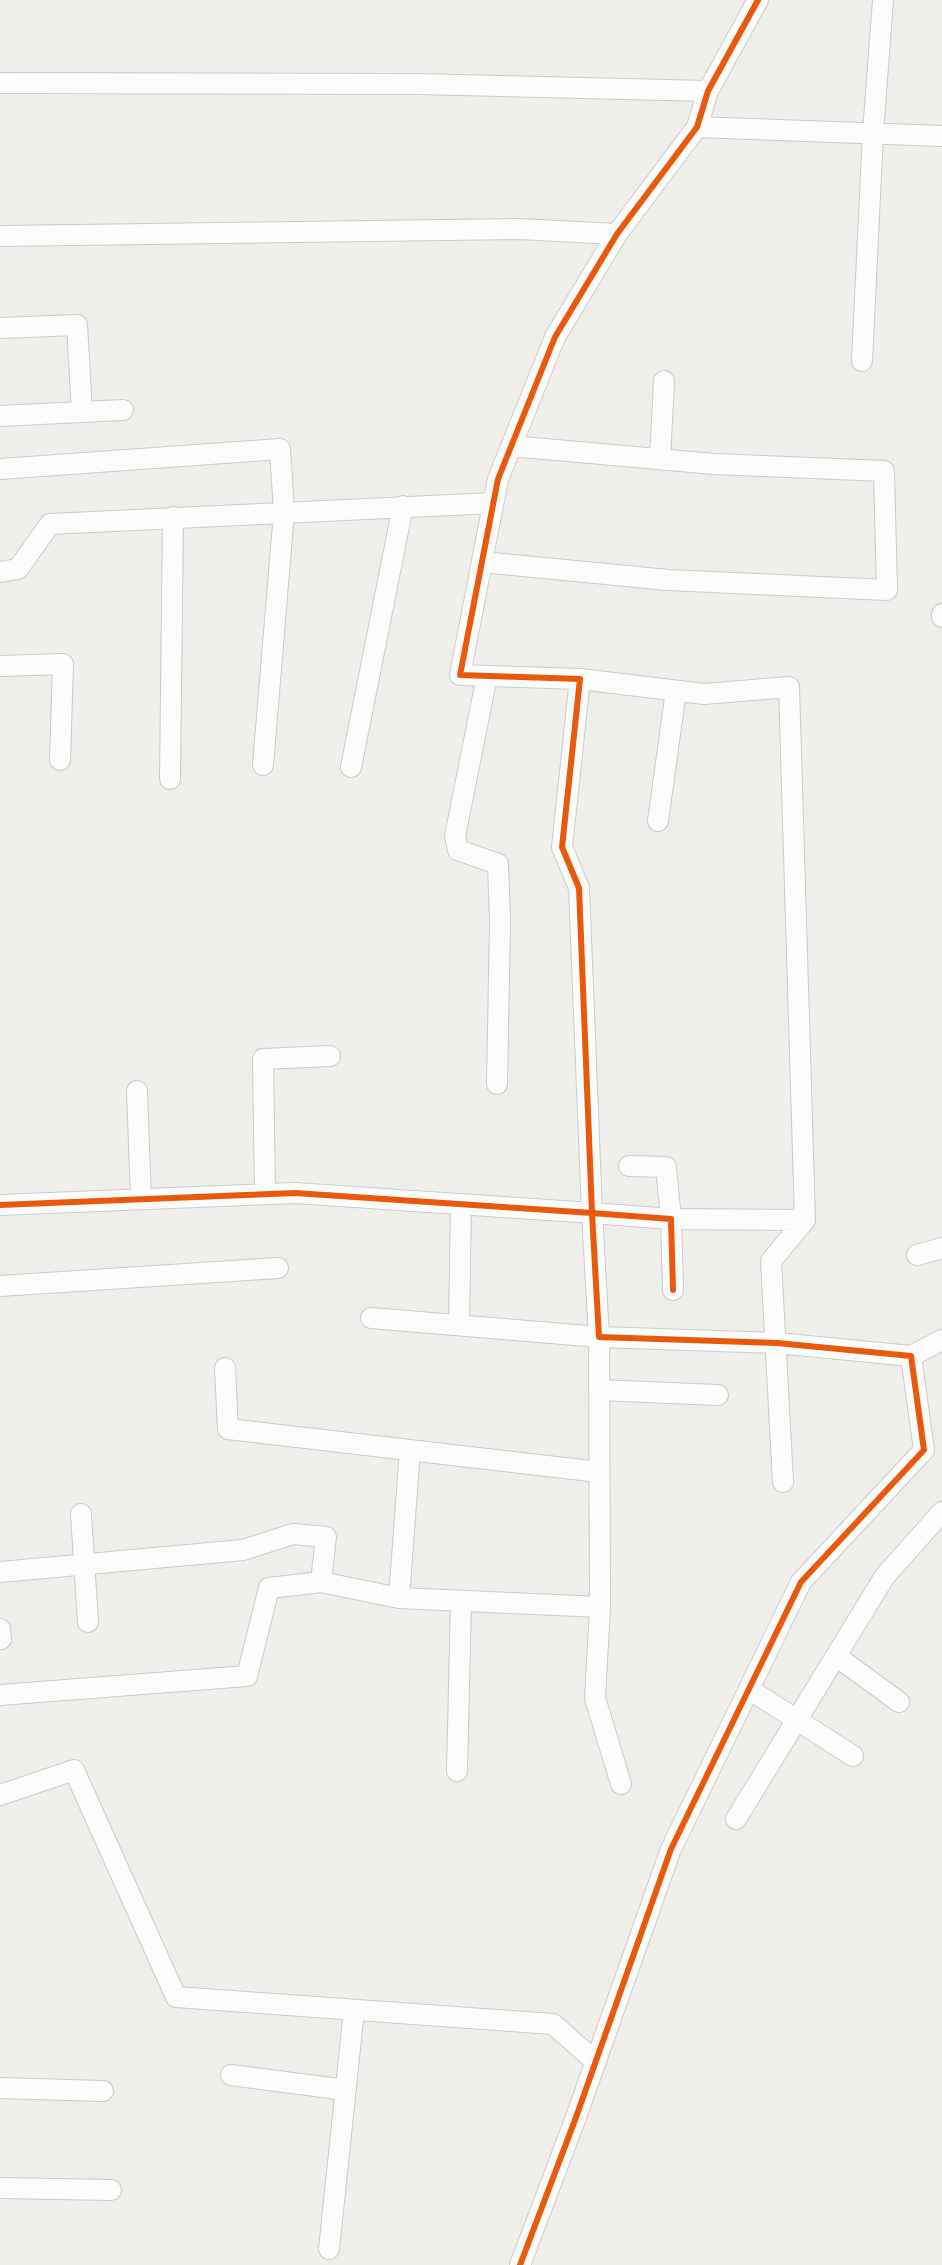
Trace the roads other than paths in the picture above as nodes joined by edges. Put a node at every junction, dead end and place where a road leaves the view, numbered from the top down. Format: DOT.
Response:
graph roads {
  1 [pos="758,0"];
  2 [pos="883,0"];
  3 [pos="0,83"];
  4 [pos="702,108"];
  5 [pos="873,133"];
  6 [pos="942,136"];
  7 [pos="617,234"];
  8 [pos="0,236"];
  9 [pos="0,328"];
  10 [pos="862,361"];
  11 [pos="664,381"];
  12 [pos="123,410"];
  13 [pos="82,412"];
  14 [pos="0,416"];
  15 [pos="511,446"];
  16 [pos="660,459"];
  17 [pos="0,469"];
  18 [pos="493,503"];
  19 [pos="403,506"];
  20 [pos="284,512"];
  21 [pos="173,518"];
  22 [pos="482,562"];
  23 [pos="0,572"];
  24 [pos="0,666"];
  25 [pos="486,676"];
  26 [pos="580,679"];
  27 [pos="676,691"];
  28 [pos="60,760"];
  29 [pos="263,765"];
  30 [pos="351,767"];
  31 [pos="170,779"];
  32 [pos="658,821"];
  33 [pos="330,1056"];
  34 [pos="497,1084"];
  35 [pos="137,1091"];
  36 [pos="628,1166"];
  37 [pos="265,1194"];
  38 [pos="141,1199"];
  39 [pos="461,1204"];
  40 [pos="0,1205"];
  41 [pos="592,1213"];
  42 [pos="671,1219"];
  43 [pos="806,1220"];
  44 [pos="942,1248"];
  45 [pos="917,1254"];
  46 [pos="278,1268"];
  47 [pos="0,1286"];
  48 [pos="673,1290"];
  49 [pos="371,1318"];
  50 [pos="459,1325"];
  51 [pos="599,1337"];
  52 [pos="942,1340"];
  53 [pos="777,1343"];
  54 [pos="911,1356"];
  55 [pos="224,1368"];
  56 [pos="599,1390"];
  57 [pos="718,1395"];
  58 [pos="933,1447"];
  59 [pos="410,1450"];
  60 [pos="599,1472"];
  61 [pos="783,1482"];
  62 [pos="942,1512"];
  63 [pos="81,1514"];
  64 [pos="84,1565"];
  65 [pos="0,1572"];
  66 [pos="321,1582"];
  67 [pos="399,1598"];
  68 [pos="461,1601"];
  69 [pos="600,1607"];
  70 [pos="88,1622"];
  71 [pos="836,1656"];
  72 [pos="749,1689"];
  73 [pos="0,1695"];
  74 [pos="899,1702"];
  75 [pos="797,1719"];
  76 [pos="853,1756"];
  77 [pos="457,1770"];
  78 [pos="621,1784"];
  79 [pos="0,1795"];
  80 [pos="736,1818"];
  81 [pos="354,2010"];
  82 [pos="596,2062"];
  83 [pos="232,2075"];
  84 [pos="0,2088"];
  85 [pos="346,2090"];
  86 [pos="103,2091"];
  87 [pos="0,2178"];
  88 [pos="0,2188"];
  89 [pos="112,2190"];
  90 [pos="0,2193"];
  91 [pos="329,2249"];
  92 [pos="520,2265"];
  1 -- 4 [label="street"];
  2 -- 5 [label="street"];
  3 -- 4 [label="street"];
  4 -- 5 [label="street"];
  4 -- 7 [label="street"];
  5 -- 6 [label="street"];
  5 -- 10 [label="street"];
  7 -- 8 [label="street"];
  7 -- 15 [label="street"];
  9 -- 13 [label="street"];
  11 -- 16 [label="street"];
  12 -- 13 [label="street"];
  13 -- 14 [label="street"];
  15 -- 16 [label="street"];
  15 -- 18 [label="street"];
  16 -- 22 [label="street"];
  17 -- 20 [label="street"];
  18 -- 19 [label="street"];
  18 -- 22 [label="street"];
  19 -- 20 [label="street"];
  19 -- 30 [label="street"];
  20 -- 21 [label="street"];
  20 -- 29 [label="street"];
  21 -- 23 [label="street"];
  21 -- 31 [label="street"];
  22 -- 25 [label="street"];
  24 -- 28 [label="street"];
  25 -- 26 [label="street"];
  25 -- 34 [label="street"];
  26 -- 27 [label="street"];
  26 -- 41 [label="street"];
  27 -- 32 [label="street"];
  27 -- 43 [label="street"];
  33 -- 37 [label="street"];
  35 -- 38 [label="street"];
  36 -- 42 [label="street"];
  37 -- 38 [label="street"];
  37 -- 39 [label="street"];
  38 -- 40 [label="street"];
  39 -- 41 [label="street"];
  39 -- 50 [label="street"];
  41 -- 42 [label="street"];
  41 -- 51 [label="street"];
  42 -- 43 [label="street"];
  42 -- 48 [label="street"];
  43 -- 53 [label="street"];
  44 -- 45 [label="street"];
  46 -- 47 [label="street"];
  49 -- 50 [label="street"];
  50 -- 51 [label="street"];
  51 -- 53 [label="street"];
  51 -- 56 [label="street"];
  52 -- 54 [label="street"];
  53 -- 54 [label="street"];
  53 -- 61 [label="street"];
  54 -- 58 [label="street"];
  55 -- 59 [label="street"];
  56 -- 57 [label="street"];
  56 -- 60 [label="street"];
  58 -- 72 [label="street"];
  59 -- 60 [label="street"];
  59 -- 67 [label="street"];
  60 -- 69 [label="street"];
  62 -- 71 [label="street"];
  63 -- 64 [label="street"];
  64 -- 65 [label="street"];
  64 -- 66 [label="street"];
  64 -- 70 [label="street"];
  66 -- 67 [label="street"];
  66 -- 73 [label="street"];
  67 -- 68 [label="street"];
  68 -- 69 [label="street"];
  68 -- 77 [label="street"];
  69 -- 78 [label="street"];
  71 -- 74 [label="street"];
  71 -- 75 [label="street"];
  72 -- 75 [label="street"];
  72 -- 82 [label="street"];
  75 -- 76 [label="street"];
  75 -- 80 [label="street"];
  79 -- 81 [label="street"];
  81 -- 82 [label="street"];
  81 -- 85 [label="street"];
  82 -- 92 [label="street"];
  83 -- 85 [label="street"];
  84 -- 86 [label="street"];
  85 -- 91 [label="street"];
  87 -- 88 [label="street"];
  88 -- 89 [label="street"];
  88 -- 90 [label="street"];
}
